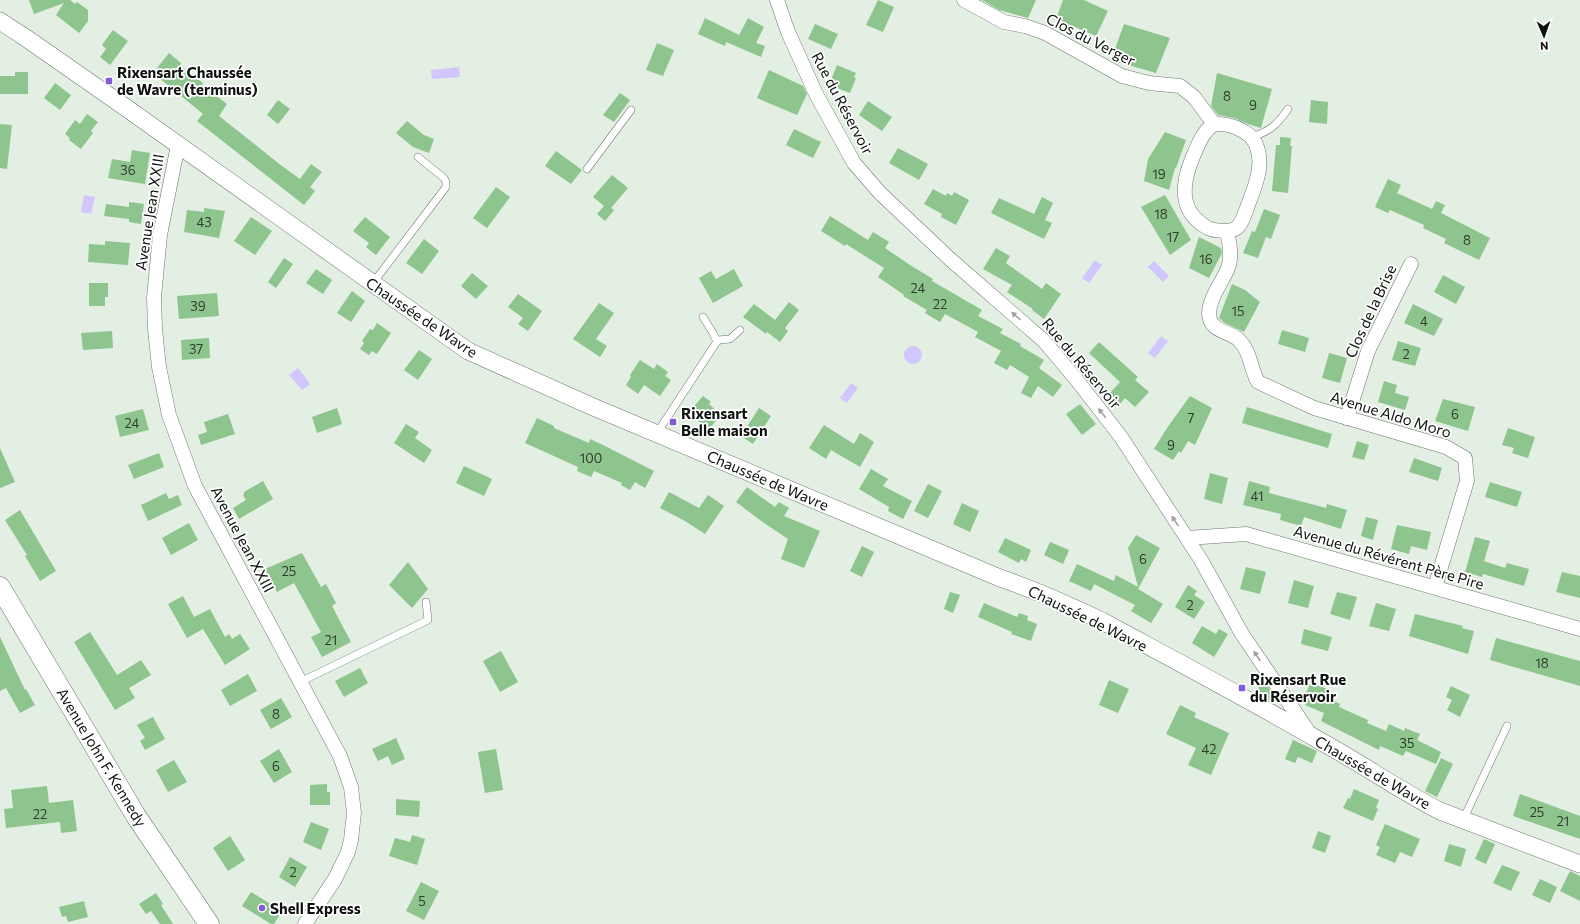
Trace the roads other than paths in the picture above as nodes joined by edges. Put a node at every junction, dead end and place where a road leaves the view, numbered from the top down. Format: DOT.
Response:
graph roads {
  1 [pos="777,0"];
  2 [pos="964,0"];
  3 [pos="0,21"];
  4 [pos="631,110"];
  5 [pos="1288,110"];
  6 [pos="1214,124"];
  7 [pos="1252,137"];
  8 [pos="178,144"];
  9 [pos="418,157"];
  10 [pos="587,169"];
  11 [pos="1227,231"];
  12 [pos="1410,264"];
  13 [pos="373,283"];
  14 [pos="703,317"];
  15 [pos="740,330"];
  16 [pos="717,342"];
  17 [pos="1347,418"];
  18 [pos="657,433"];
  19 [pos="1187,538"];
  20 [pos="0,587"];
  21 [pos="1435,588"];
  22 [pos="426,602"];
  23 [pos="1580,629"];
  24 [pos="300,682"];
  25 [pos="1507,726"];
  26 [pos="1310,735"];
  27 [pos="1463,820"];
  28 [pos="1580,864"];
  29 [pos="209,924"];
  30 [pos="305,924"];
  19 -- 1 [label="street, Rue du Réservoir, one-way"];
  2 -- 6 [label="street, Clos du Verger"];
  3 -- 8 [label="street, Chaussée de Wavre"];
  4 -- 10 [label="lane"];
  5 -- 7 [label="lane"];
  6 -- 7 [label="street"];
  6 -- 11 [label="street"];
  7 -- 11 [label="street"];
  8 -- 13 [label="street, Chaussée de Wavre"];
  8 -- 24 [label="street, Avenue Jean XXIII"];
  9 -- 13 [label="lane"];
  11 -- 17 [label="street, Avenue Aldo Moro"];
  12 -- 17 [label="street, Clos de la Brise"];
  13 -- 18 [label="street, Chaussée de Wavre"];
  14 -- 16 [label="lane"];
  15 -- 16 [label="lane"];
  16 -- 18 [label="lane"];
  17 -- 21 [label="street, Avenue Aldo Moro"];
  18 -- 26 [label="street, Chaussée de Wavre"];
  19 -- 21 [label="street, Avenue du Révérent Père Pire"];
  26 -- 19 [label="street, Rue du Réservoir, one-way"];
  20 -- 29 [label="main road, Avenue John F. Kennedy"];
  21 -- 23 [label="street, Avenue du Révérent Père Pire"];
  22 -- 24 [label="lane"];
  24 -- 30 [label="street, Avenue Jean XXIII"];
  25 -- 27 [label="lane"];
  26 -- 27 [label="street, Chaussée de Wavre"];
  27 -- 28 [label="street, Chaussée de Wavre"];
}
